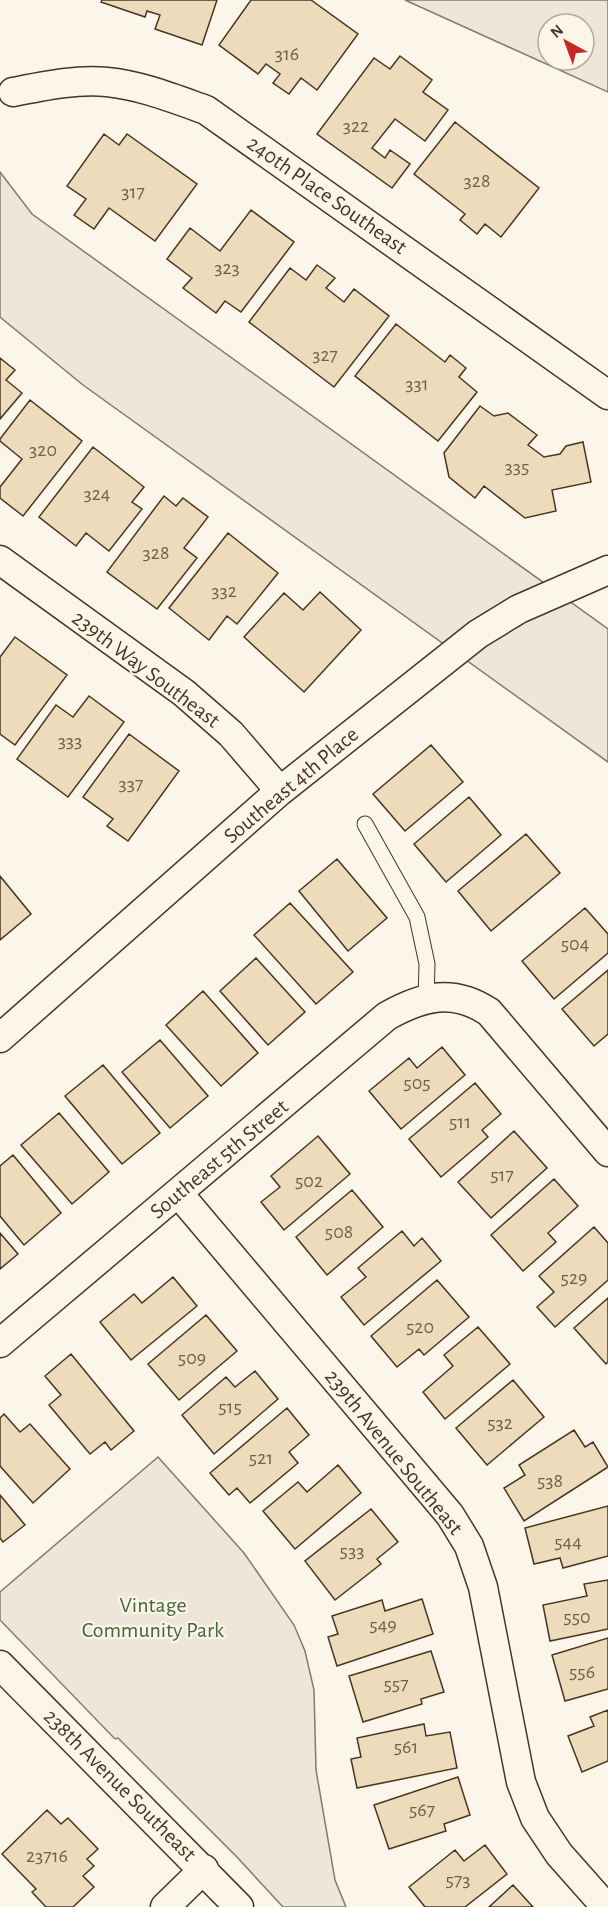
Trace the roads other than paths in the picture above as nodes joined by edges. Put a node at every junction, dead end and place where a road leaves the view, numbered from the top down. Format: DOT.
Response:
graph roads {
  1 [pos="13,92"];
  2 [pos="608,395"];
  3 [pos="0,560"];
  4 [pos="608,570"];
  5 [pos="280,791"];
  6 [pos="365,824"];
  7 [pos="437,998"];
  8 [pos="0,1038"];
  9 [pos="608,1152"];
  10 [pos="179,1194"];
  11 [pos="0,1343"];
  12 [pos="0,1665"];
  13 [pos="204,1869"];
  14 [pos="165,1907"];
  15 [pos="239,1907"];
  16 [pos="606,1907"];
  1 -- 2 [label="street, 240th Place Southeast"];
  3 -- 5 [label="street, 239th Way Southeast"];
  4 -- 5 [label="street, Southeast 4th Place"];
  5 -- 8 [label="street, Southeast 4th Place"];
  6 -- 7 [label="lane"];
  7 -- 9 [label="street"];
  7 -- 10 [label="street, Southeast 5th Street"];
  10 -- 11 [label="street, Southeast 5th Street"];
  10 -- 16 [label="street, 239th Avenue Southeast"];
  12 -- 13 [label="street, 238th Avenue Southeast"];
  13 -- 14 [label="street"];
  13 -- 15 [label="street, 238th Avenue Southeast"];
}
